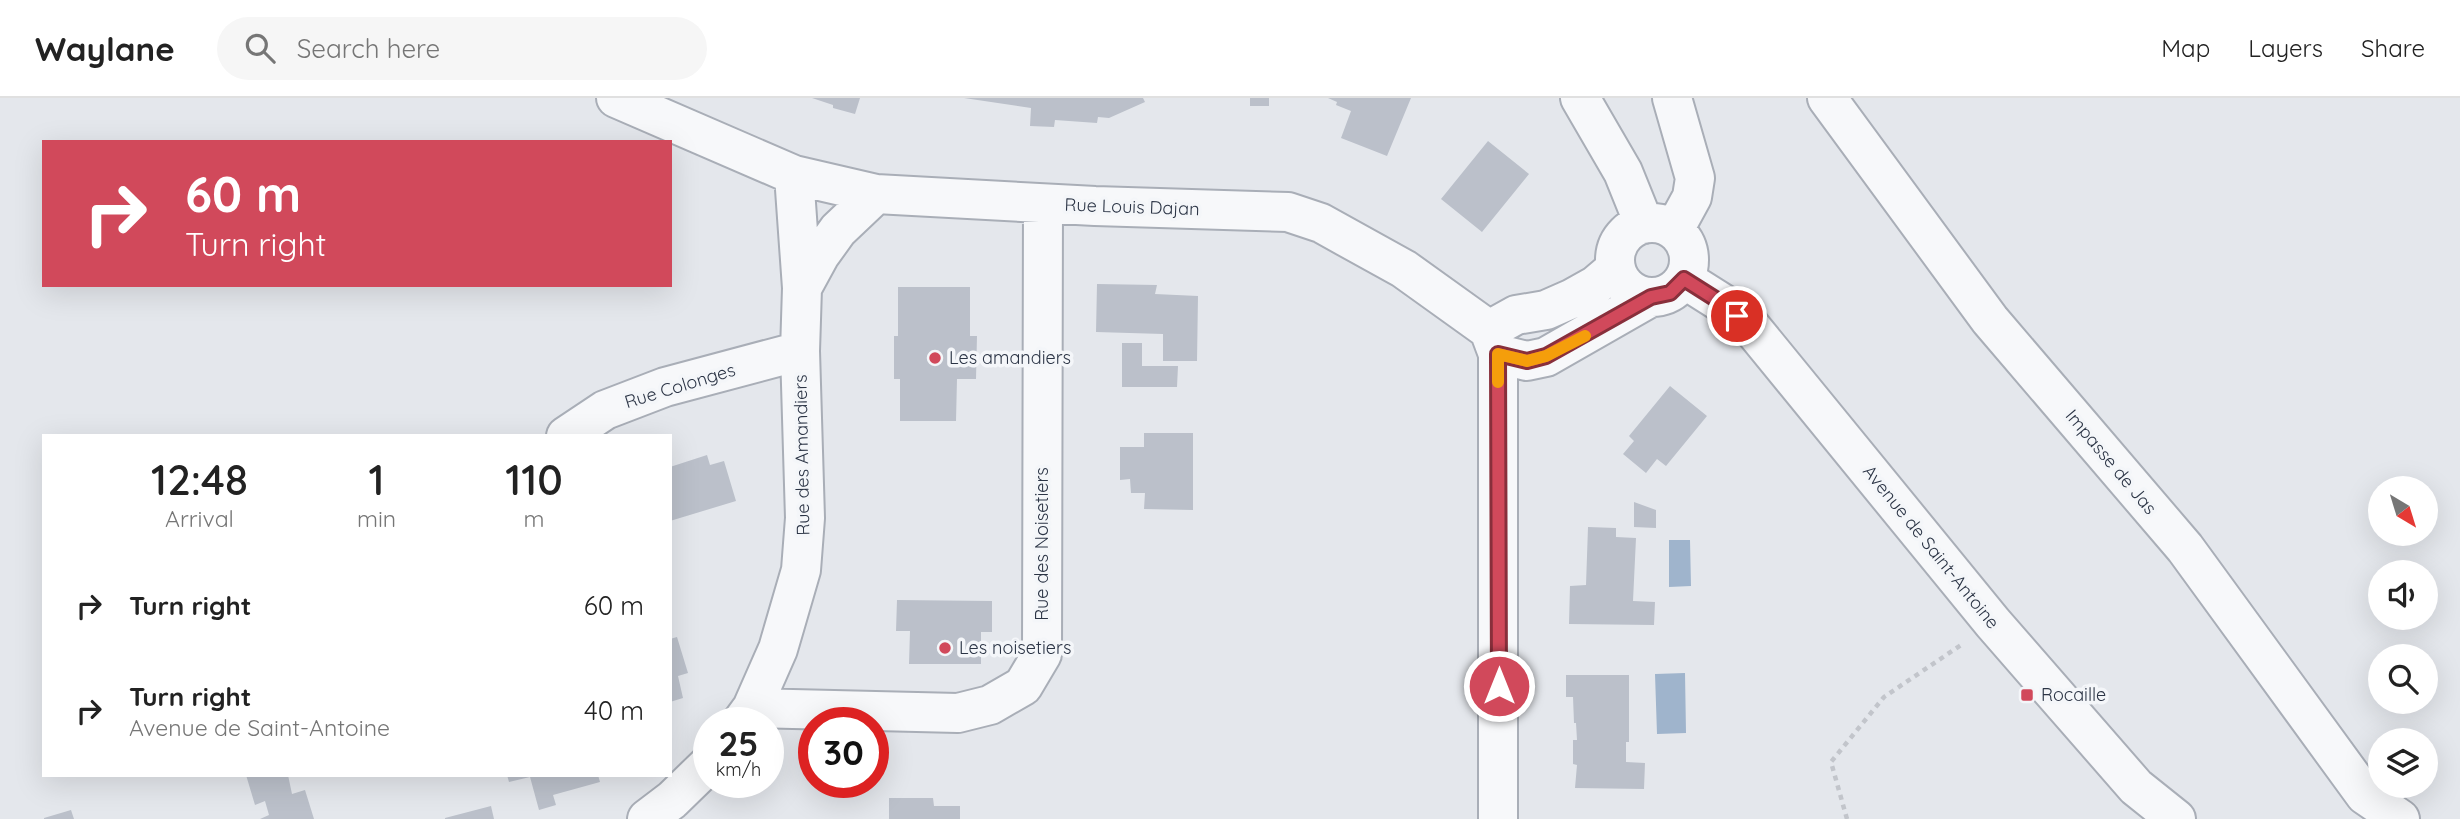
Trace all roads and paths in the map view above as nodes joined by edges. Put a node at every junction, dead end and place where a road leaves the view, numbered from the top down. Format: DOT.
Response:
graph roads {
  1 [pos="616,98"];
  2 [pos="1580,98"];
  3 [pos="1671,98"];
  4 [pos="1827,98"];
  5 [pos="794,175"];
  6 [pos="876,194"];
  7 [pos="1043,204"];
  8 [pos="1659,227"];
  9 [pos="1616,268"];
  10 [pos="1684,279"];
  11 [pos="802,288"];
  12 [pos="1651,297"];
  13 [pos="1493,342"];
  14 [pos="800,351"];
  15 [pos="569,434"];
  16 [pos="1993,623"];
  17 [pos="751,707"];
  18 [pos="784,715"];
  19 [pos="693,780"];
  20 [pos="648,819"];
  21 [pos="1498,819"];
  22 [pos="1847,819"];
  23 [pos="2176,819"];
  24 [pos="2400,819"];
  1 -- 5 [label="street, Rue Louis Dajan"];
  2 -- 8 [label="street"];
  3 -- 8 [label="street"];
  4 -- 24 [label="street, Impasse de Jas"];
  5 -- 6 [label="street, Rue Louis Dajan"];
  5 -- 11 [label="street, Rue des Amandiers"];
  6 -- 7 [label="street, Rue Louis Dajan"];
  6 -- 11 [label="street"];
  7 -- 13 [label="street, Rue Louis Dajan"];
  7 -- 18 [label="street, Rue des Noisetiers"];
  8 -- 9 [label="street"];
  8 -- 10 [label="street"];
  9 -- 12 [label="street"];
  9 -- 13 [label="street"];
  10 -- 12 [label="street"];
  10 -- 16 [label="street, Avenue de Saint-Antoine"];
  11 -- 14 [label="street, Rue des Amandiers"];
  12 -- 13 [label="street"];
  13 -- 21 [label="street"];
  14 -- 15 [label="street, Rue Colonges"];
  14 -- 17 [label="street, Rue des Amandiers"];
  16 -- 22 [label="path"];
  16 -- 23 [label="street, Avenue de Saint-Antoine"];
  19 -- 20 [label="street"];
}
